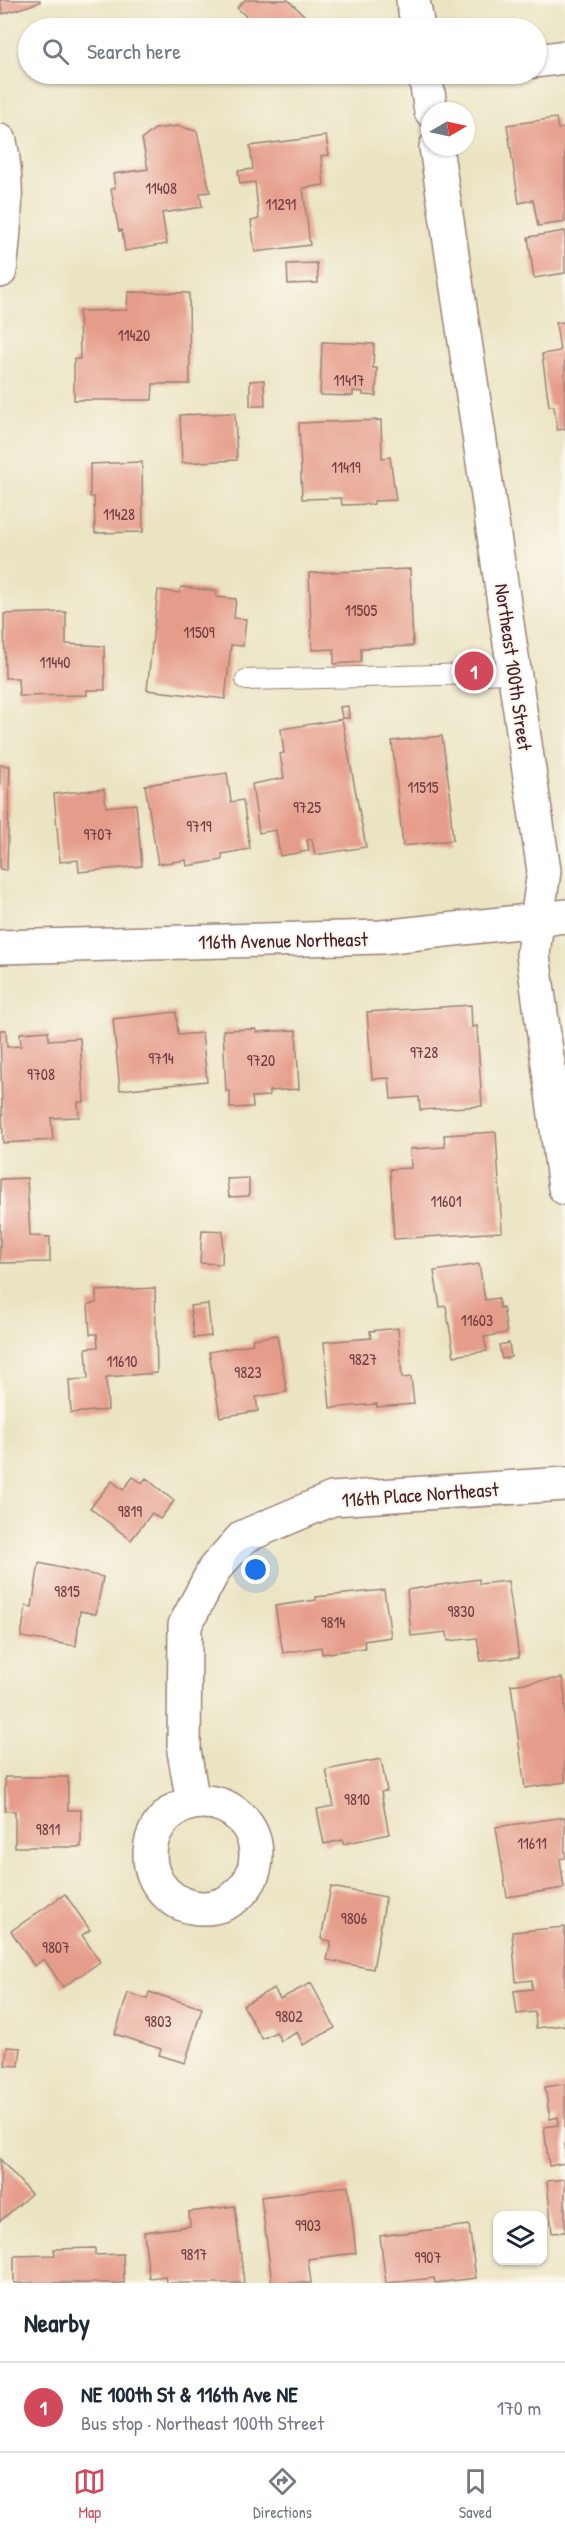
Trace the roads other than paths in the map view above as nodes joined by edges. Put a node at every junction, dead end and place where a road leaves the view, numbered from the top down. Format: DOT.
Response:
graph roads {
  1 [pos="413,0"];
  2 [pos="416,18"];
  3 [pos="565,57"];
  4 [pos="547,60"];
  5 [pos="431,84"];
  6 [pos="431,102"];
  7 [pos="0,141"];
  8 [pos="437,156"];
  9 [pos="0,271"];
  10 [pos="515,673"];
  11 [pos="246,680"];
  12 [pos="551,918"];
  13 [pos="0,947"];
  14 [pos="565,1188"];
  15 [pos="565,1484"];
  16 [pos="193,1802"];
  1 -- 2 [label="street"];
  3 -- 4 [label="street"];
  5 -- 6 [label="street"];
  7 -- 9 [label="street"];
  8 -- 10 [label="street, Northeast 100th Street"];
  10 -- 11 [label="lane"];
  10 -- 12 [label="street, Northeast 100th Street"];
  12 -- 13 [label="street, 116th Avenue Northeast"];
  12 -- 14 [label="street, Northeast 100th Street"];
  15 -- 16 [label="street, 116th Place Northeast"];
}
